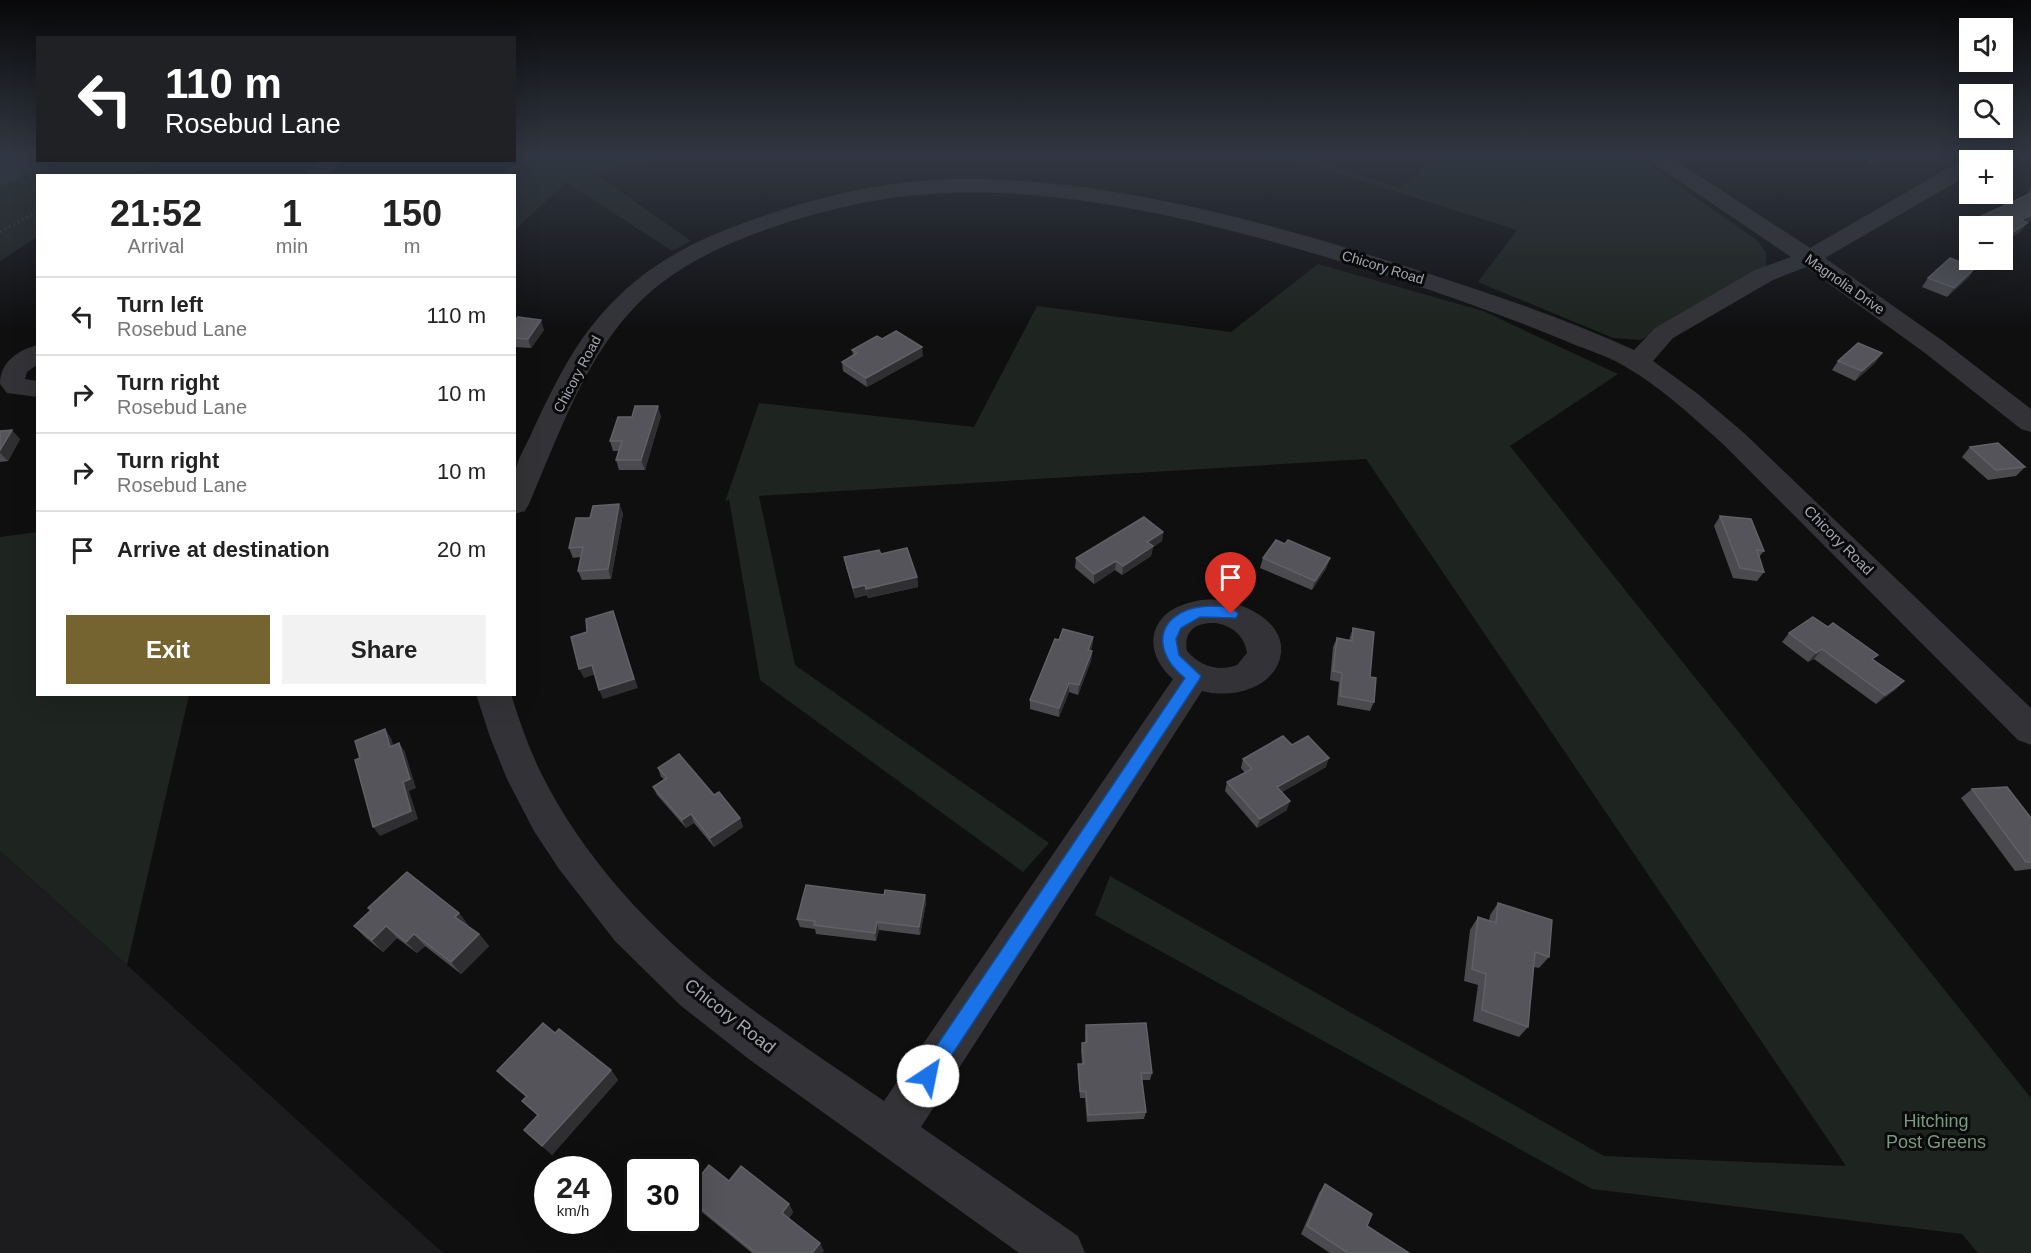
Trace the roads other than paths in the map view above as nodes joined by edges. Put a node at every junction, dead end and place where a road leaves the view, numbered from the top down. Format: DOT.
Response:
graph roads {
  1 [pos="799,212"];
  2 [pos="1181,212"];
  3 [pos="1740,212"];
  4 [pos="1888,212"];
  5 [pos="1809,258"];
  6 [pos="36,354"];
  7 [pos="1637,362"];
  8 [pos="36,389"];
  9 [pos="2031,423"];
  10 [pos="516,500"];
  11 [pos="1194,676"];
  12 [pos="494,696"];
  13 [pos="2031,730"];
  14 [pos="890,1133"];
  15 [pos="1061,1253"];
  1 -- 10 [label="street, Chicory Road"];
  2 -- 7 [label="street, Chicory Road"];
  3 -- 5 [label="street, Magnolia Drive"];
  4 -- 5 [label="street"];
  5 -- 7 [label="street"];
  5 -- 9 [label="street, Magnolia Drive"];
  6 -- 8 [label="street"];
  7 -- 13 [label="street, Chicory Road"];
  11 -- 14 [label="street"];
  12 -- 14 [label="street, Chicory Road"];
  14 -- 15 [label="street, Chicory Road"];
}
